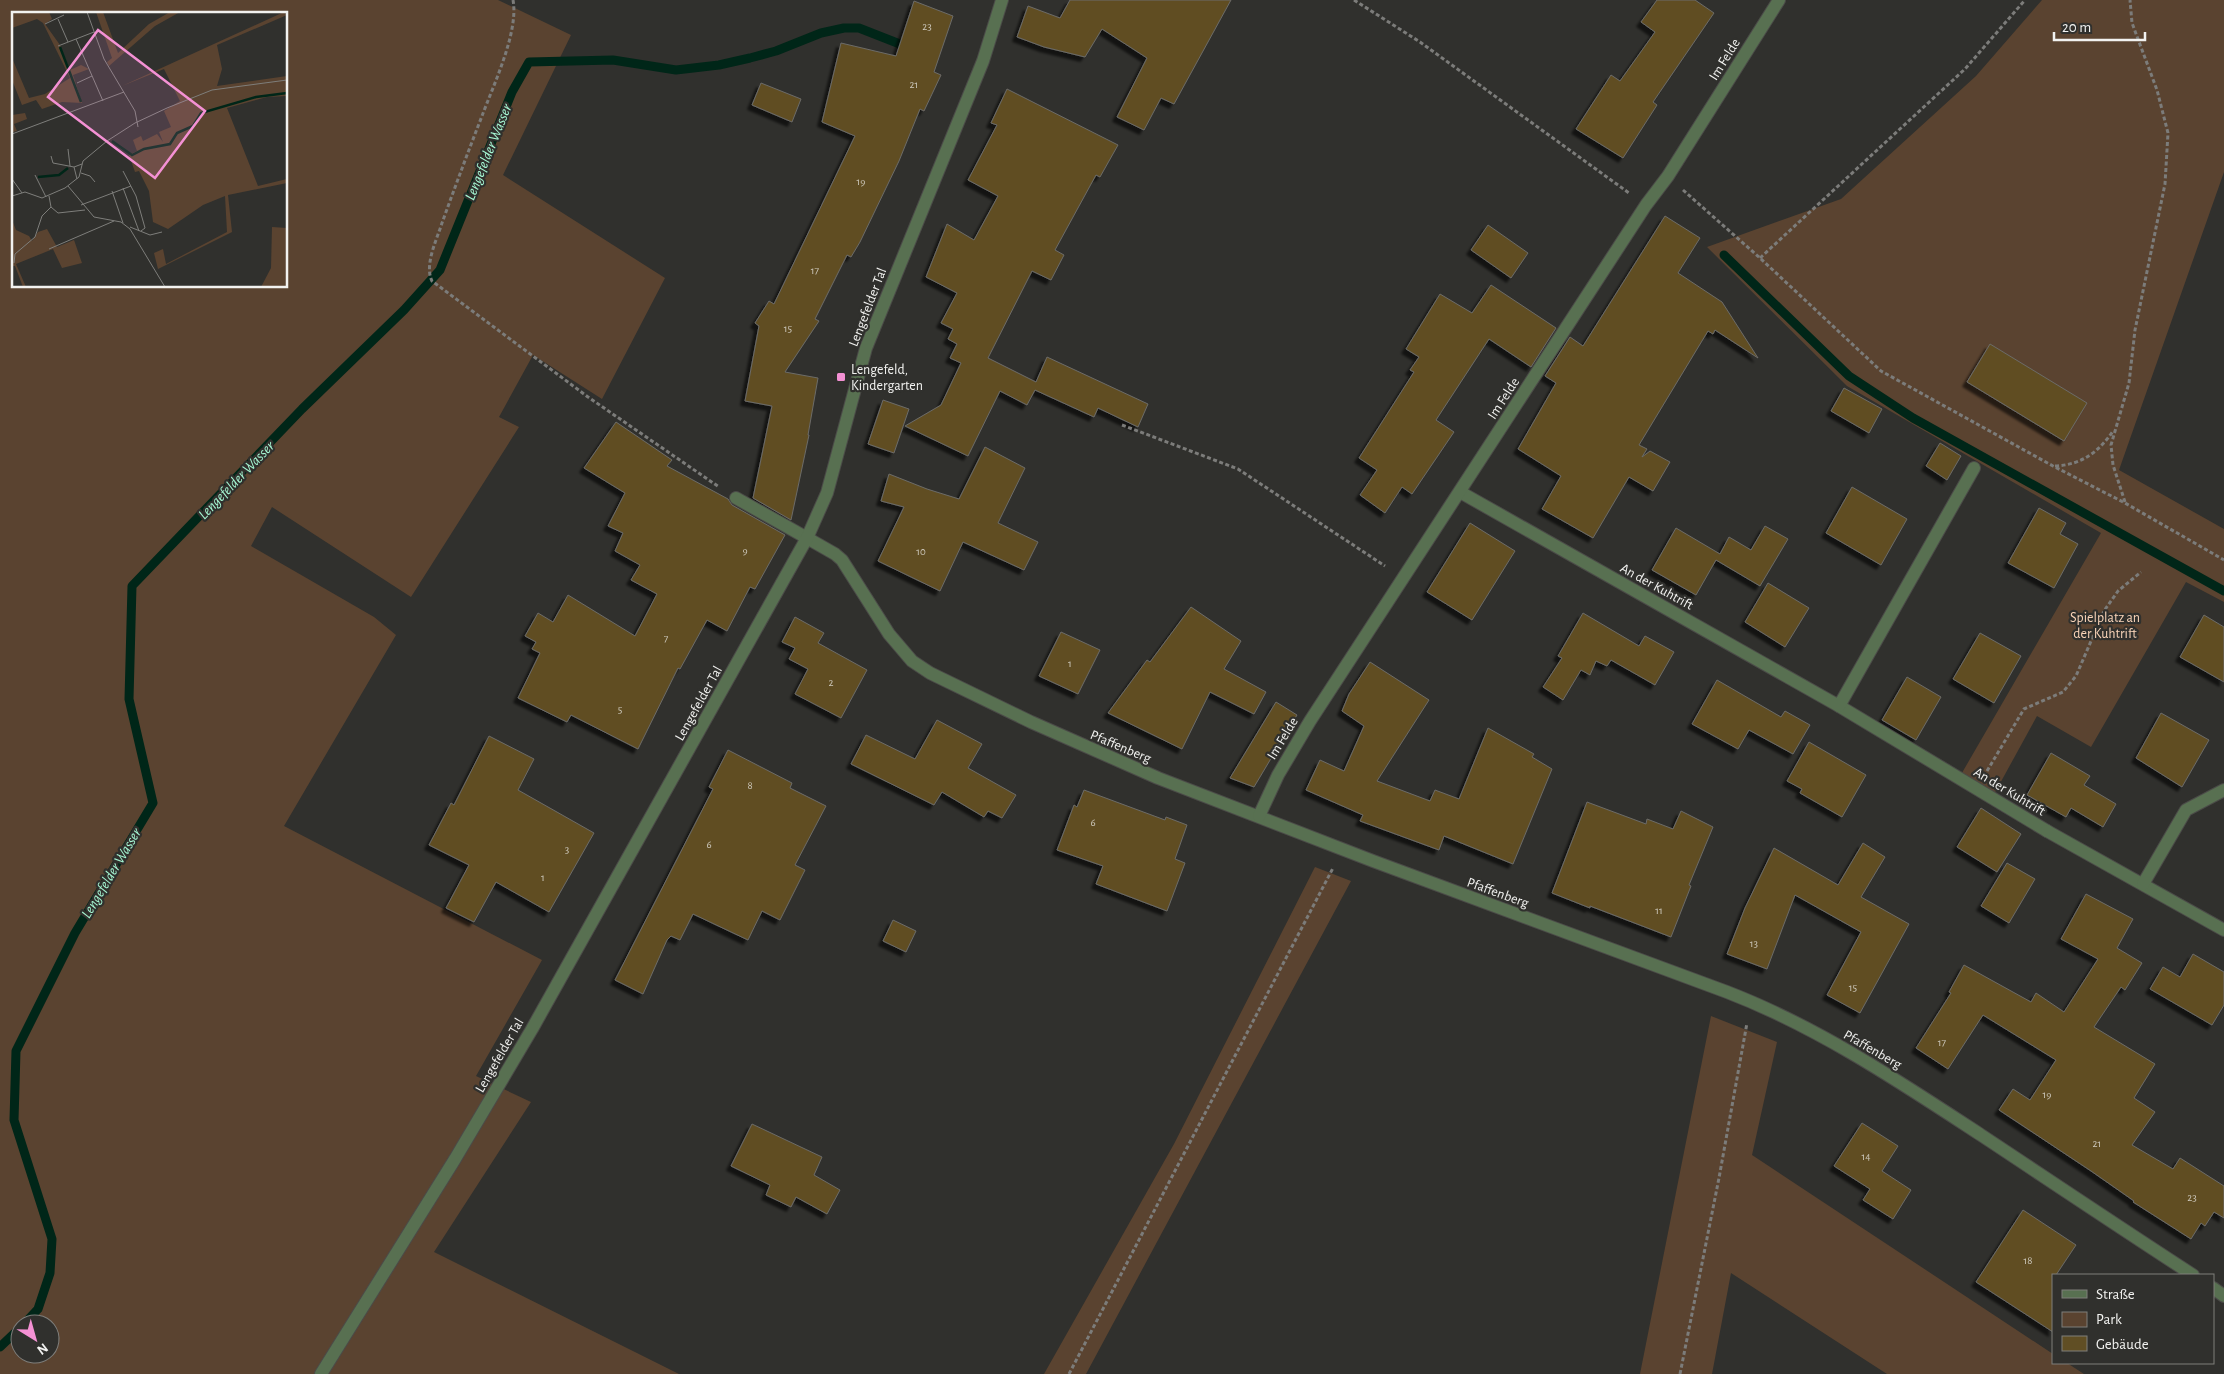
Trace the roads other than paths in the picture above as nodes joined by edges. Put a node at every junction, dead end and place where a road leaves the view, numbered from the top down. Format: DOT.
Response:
graph roads {
  1 [pos="1002,0"];
  2 [pos="1779,0"];
  3 [pos="1974,468"];
  4 [pos="1460,492"];
  5 [pos="736,498"];
  6 [pos="807,538"];
  7 [pos="1839,706"];
  8 [pos="2224,790"];
  9 [pos="1259,816"];
  10 [pos="2143,884"];
  11 [pos="2224,930"];
  12 [pos="2191,1274"];
  13 [pos="321,1374"];
  1 -- 6 [label="street, Lengefelder Tal"];
  2 -- 4 [label="street, Im Felde"];
  3 -- 7 [label="street"];
  4 -- 7 [label="street, An der Kuhtrift"];
  4 -- 9 [label="street, Im Felde"];
  5 -- 6 [label="street, Pfaffenberg"];
  6 -- 9 [label="street, Pfaffenberg"];
  6 -- 13 [label="street, Lengefelder Tal"];
  7 -- 10 [label="street, An der Kuhtrift"];
  8 -- 10 [label="street"];
  9 -- 12 [label="street, Pfaffenberg"];
  10 -- 11 [label="street, An der Kuhtrift"];
}
